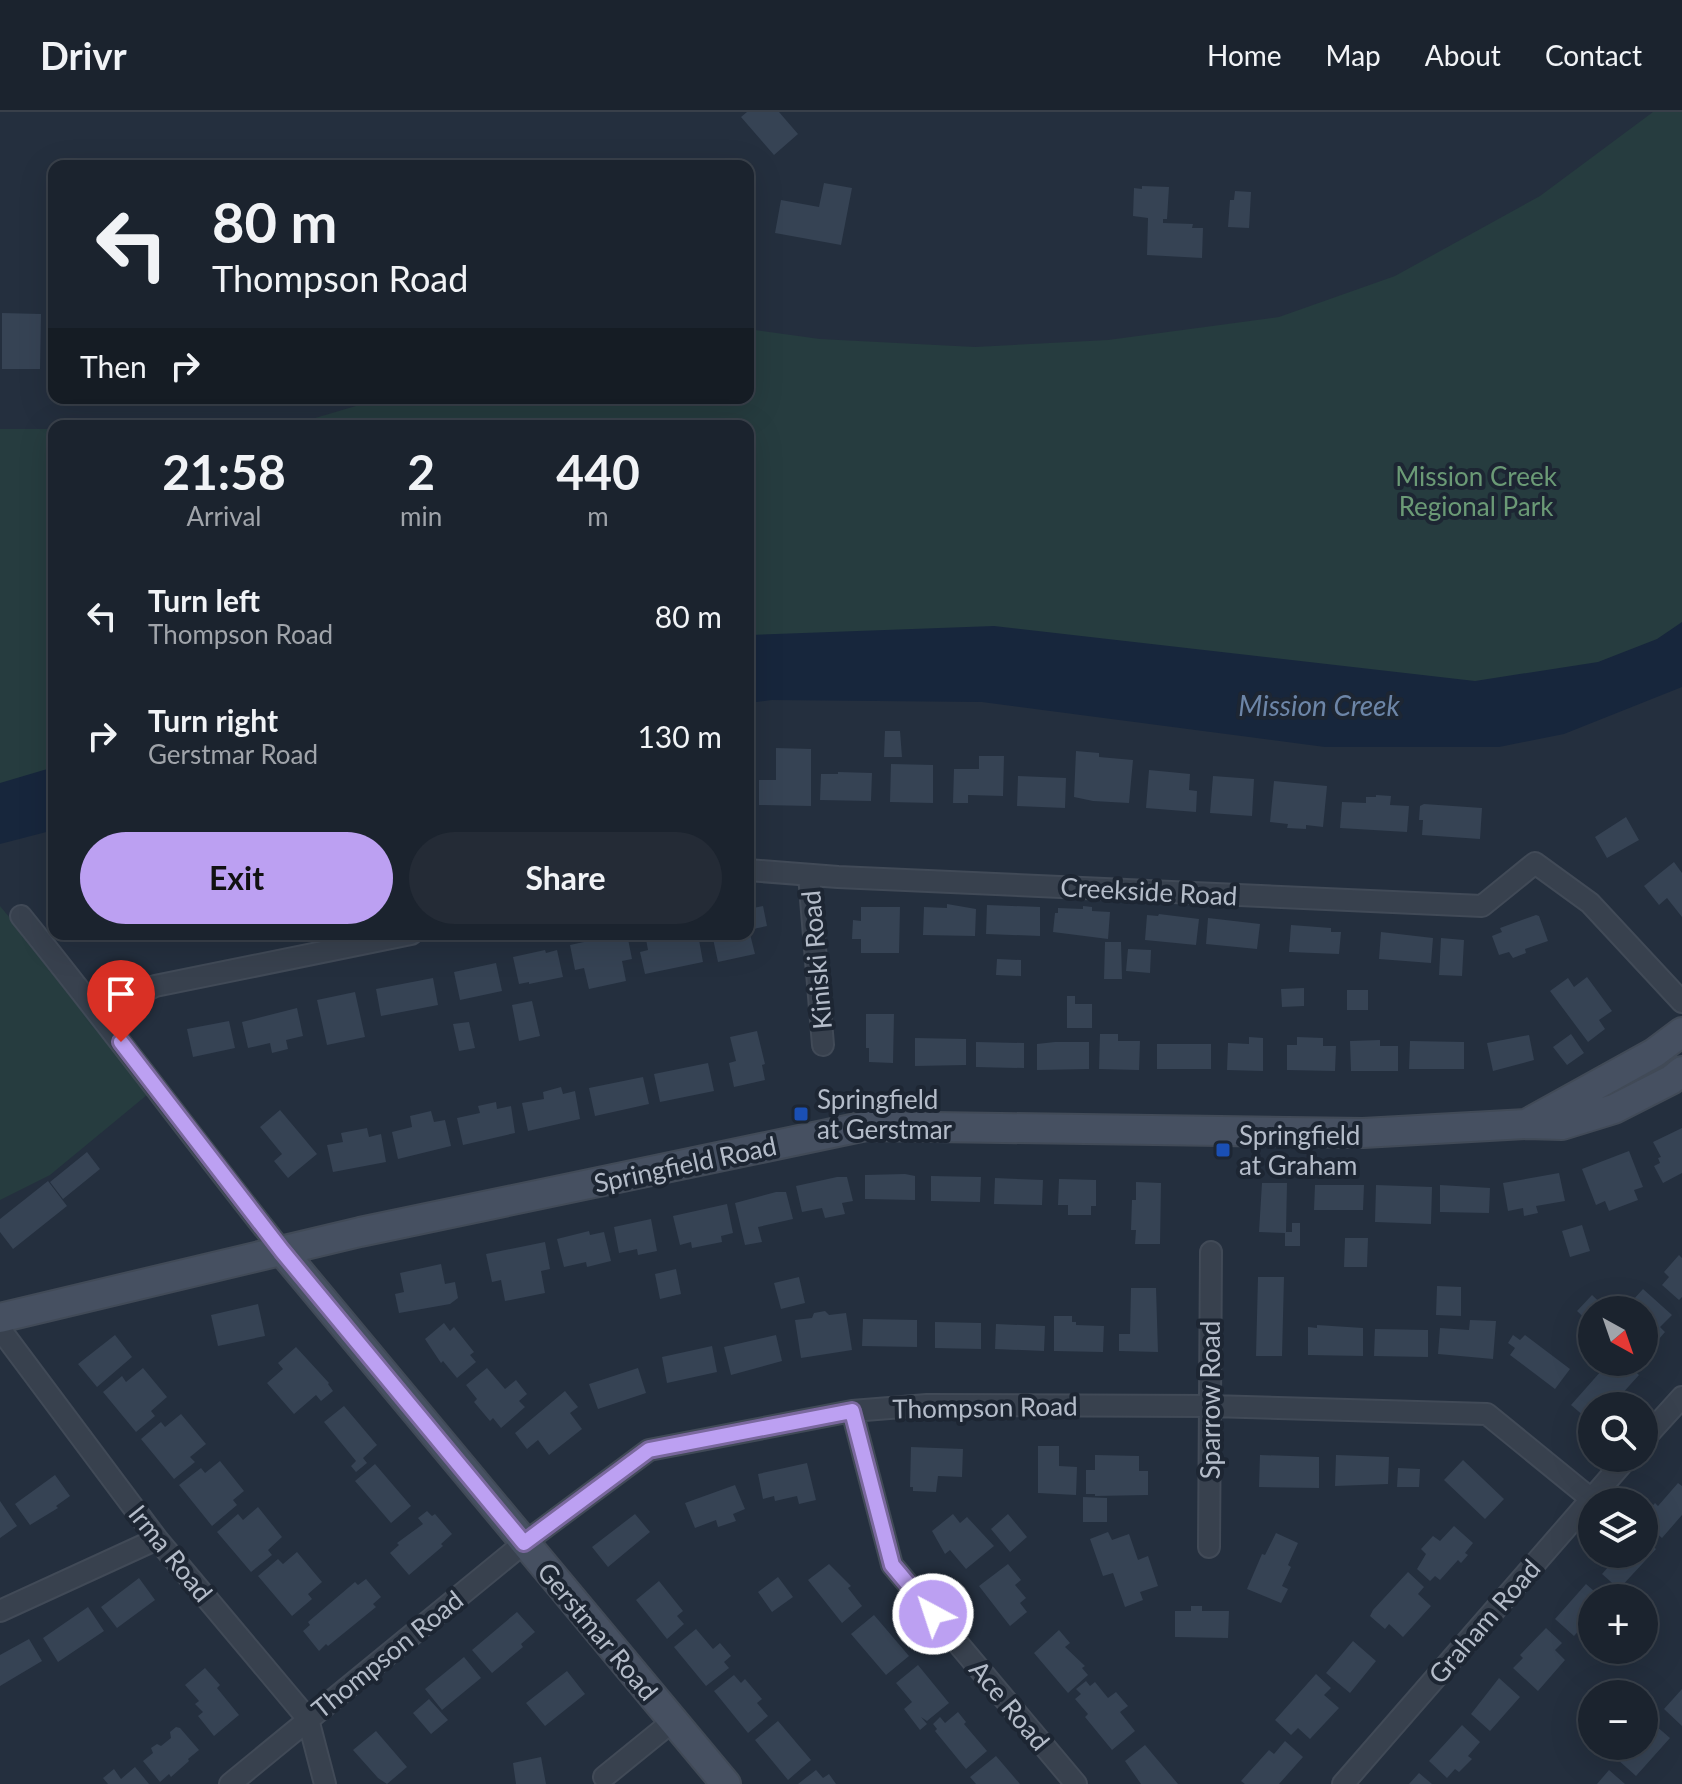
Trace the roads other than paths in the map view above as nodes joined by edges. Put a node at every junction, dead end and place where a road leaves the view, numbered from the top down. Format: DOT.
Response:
graph roads {
  1 [pos="754,870"];
  2 [pos="809,875"];
  3 [pos="21,916"];
  4 [pos="381,940"];
  5 [pos="1682,1002"];
  6 [pos="105,1019"];
  7 [pos="1682,1032"];
  8 [pos="823,1045"];
  9 [pos="1682,1071"];
  10 [pos="1526,1124"];
  11 [pos="282,1251"];
  12 [pos="1211,1252"];
  13 [pos="0,1318"];
  14 [pos="0,1329"];
  15 [pos="1682,1397"];
  16 [pos="1211,1406"];
  17 [pos="852,1411"];
  18 [pos="1658,1424"];
  19 [pos="1614,1472"];
  20 [pos="1578,1488"];
  21 [pos="1599,1488"];
  22 [pos="1578,1512"];
  23 [pos="157,1539"];
  24 [pos="524,1543"];
  25 [pos="1209,1547"];
  26 [pos="0,1611"];
  27 [pos="308,1719"];
  28 [pos="673,1721"];
  29 [pos="604,1777"];
  30 [pos="230,1784"];
  31 [pos="325,1784"];
  32 [pos="726,1784"];
  33 [pos="1076,1784"];
  34 [pos="1343,1784"];
  1 -- 2 [label="street, Creekside Road"];
  2 -- 5 [label="street, Creekside Road"];
  2 -- 8 [label="street, Kiniski Road"];
  3 -- 6 [label="street, Gerstmar Road"];
  4 -- 6 [label="street"];
  6 -- 11 [label="street, Gerstmar Road"];
  7 -- 10 [label="main road, Springfield Road"];
  9 -- 10 [label="main road, Springfield Road"];
  10 -- 11 [label="main road, Springfield Road"];
  11 -- 13 [label="main road, Springfield Road"];
  11 -- 24 [label="main road, Gerstmar Road"];
  12 -- 16 [label="street, Sparrow Road"];
  14 -- 23 [label="street, Irma Road"];
  15 -- 18 [label="street"];
  16 -- 17 [label="street, Thompson Road"];
  16 -- 20 [label="street, Thompson Road"];
  16 -- 25 [label="street, Sparrow Road"];
  17 -- 24 [label="street, Thompson Road"];
  17 -- 33 [label="street, Ace Road"];
  19 -- 21 [label="street, Graham Road"];
  22 -- 34 [label="street, Graham Road"];
  23 -- 26 [label="street"];
  23 -- 27 [label="street, Irma Road"];
  24 -- 27 [label="street, Thompson Road"];
  24 -- 28 [label="main road, Gerstmar Road"];
  27 -- 30 [label="street, Thompson Road"];
  27 -- 31 [label="street, Irma Road"];
  28 -- 29 [label="street"];
  28 -- 32 [label="main road, Gerstmar Road"];
}
